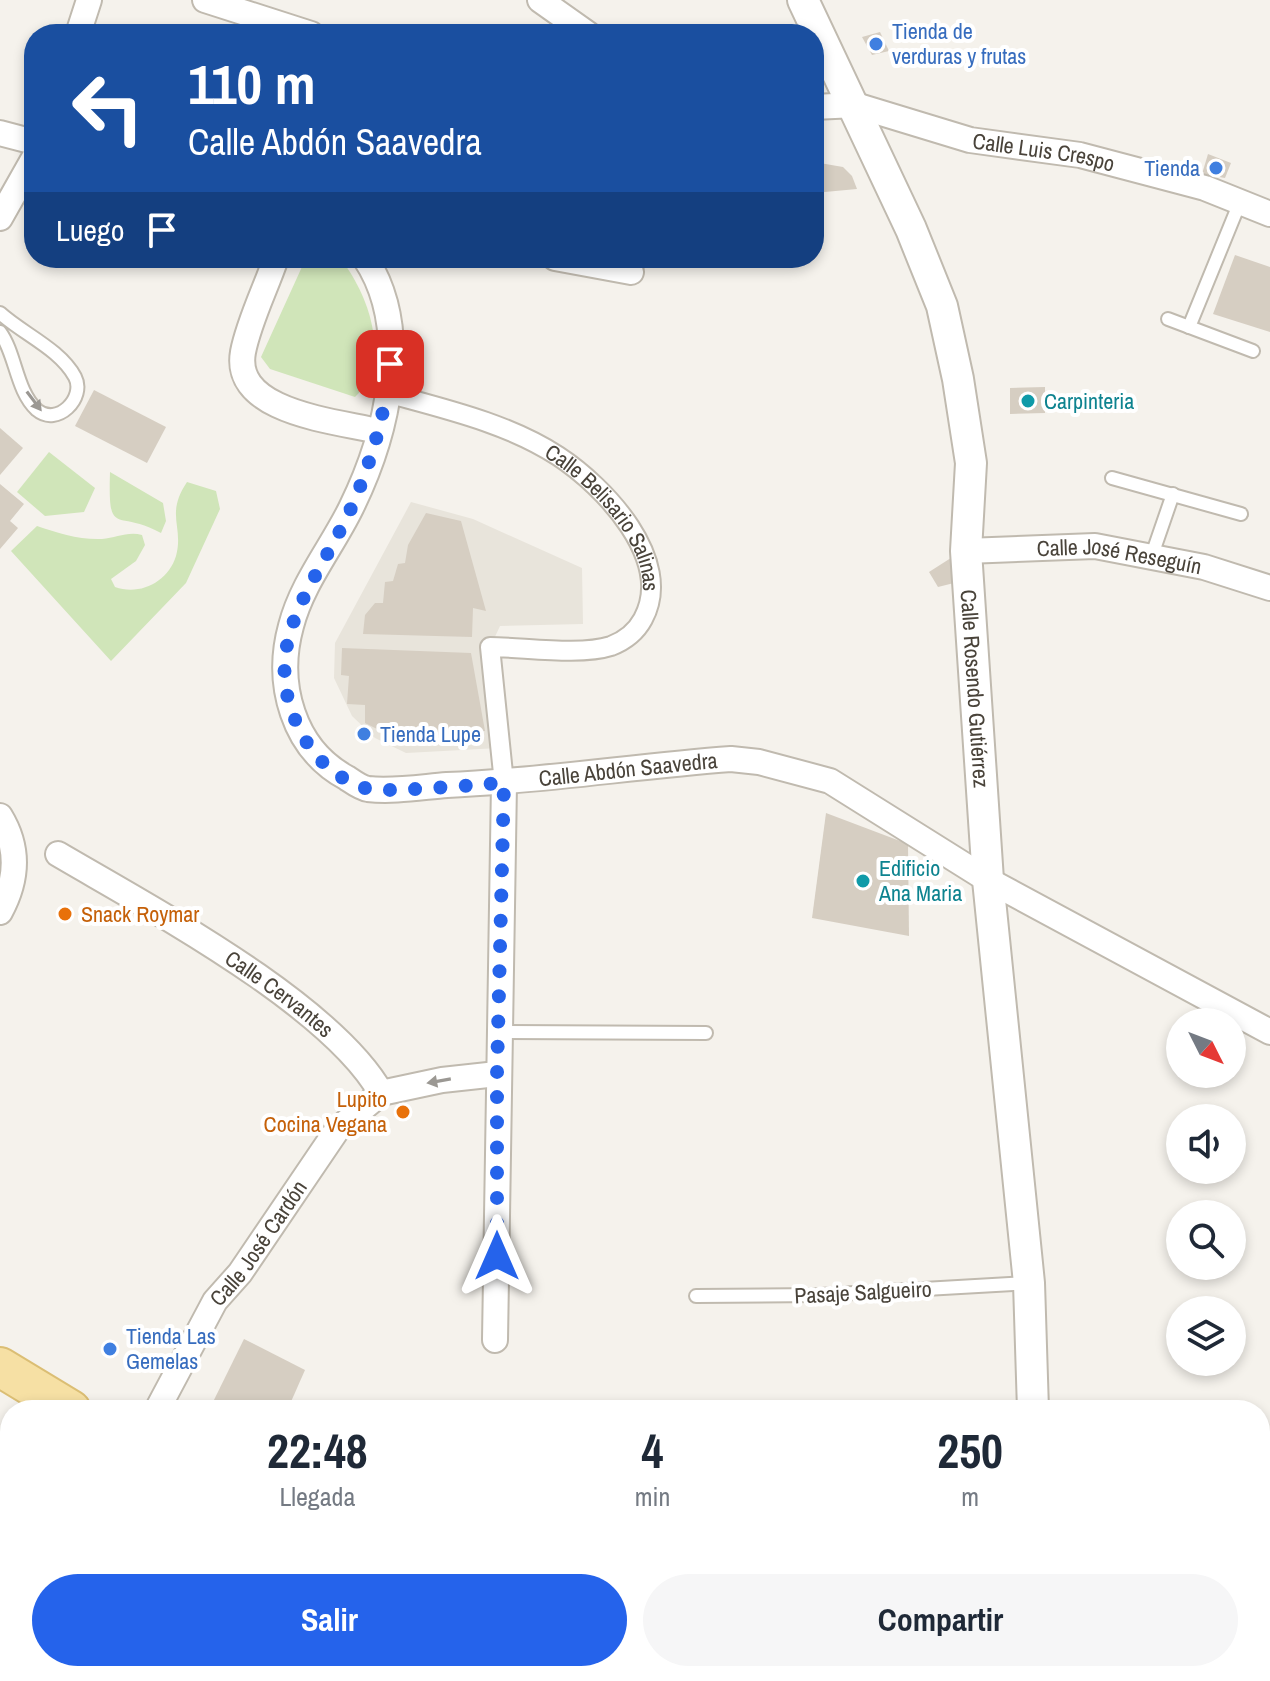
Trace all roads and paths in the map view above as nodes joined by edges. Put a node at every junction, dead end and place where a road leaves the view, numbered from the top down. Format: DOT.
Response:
graph roads {
  1 [pos="89,0"];
  2 [pos="205,0"];
  3 [pos="540,0"];
  4 [pos="803,0"];
  5 [pos="81,24"];
  6 [pos="280,24"];
  7 [pos="574,24"];
  8 [pos="815,24"];
  9 [pos="824,42"];
  10 [pos="855,105"];
  11 [pos="824,107"];
  12 [pos="0,133"];
  13 [pos="24,139"];
  14 [pos="24,176"];
  15 [pos="1240,202"];
  16 [pos="1270,214"];
  17 [pos="0,218"];
  18 [pos="272,268"];
  19 [pos="370,268"];
  20 [pos="609,268"];
  21 [pos="631,272"];
  22 [pos="0,313"];
  23 [pos="1168,319"];
  24 [pos="1189,327"];
  25 [pos="0,332"];
  26 [pos="1253,351"];
  27 [pos="387,393"];
  28 [pos="378,431"];
  29 [pos="1112,478"];
  30 [pos="1173,494"];
  31 [pos="1241,514"];
  32 [pos="966,551"];
  33 [pos="1152,555"];
  34 [pos="1270,588"];
  35 [pos="504,783"];
  36 [pos="0,816"];
  37 [pos="58,854"];
  38 [pos="988,880"];
  39 [pos="0,912"];
  40 [pos="498,1032"];
  41 [pos="1270,1032"];
  42 [pos="706,1033"];
  43 [pos="497,1074"];
  44 [pos="381,1093"];
  45 [pos="1029,1283"];
  46 [pos="696,1296"];
  47 [pos="495,1340"];
  48 [pos="10,1386"];
  49 [pos="46,1400"];
  50 [pos="162,1400"];
  51 [pos="1033,1400"];
  1 -- 5 [label="street"];
  2 -- 6 [label="street"];
  3 -- 7 [label="street"];
  4 -- 8 [label="street, Calle Rosendo Gutiérrez"];
  9 -- 10 [label="street, Calle Rosendo Gutiérrez"];
  10 -- 11 [label="street, Calle Luis Crespo"];
  10 -- 15 [label="street, Calle Luis Crespo"];
  10 -- 32 [label="street, Calle Rosendo Gutiérrez"];
  12 -- 13 [label="street"];
  14 -- 17 [label="street"];
  15 -- 16 [label="street, Calle Luis Crespo"];
  15 -- 24 [label="lane"];
  18 -- 28 [label="street"];
  19 -- 27 [label="street, Calle Abdón Saavedra"];
  20 -- 21 [label="street"];
  25 -- 22 [label="lane, one-way"];
  23 -- 24 [label="lane"];
  24 -- 26 [label="lane"];
  27 -- 28 [label="street, Calle Abdón Saavedra"];
  27 -- 35 [label="street, Calle Belisario Salinas"];
  28 -- 35 [label="street, Calle Abdón Saavedra"];
  29 -- 30 [label="lane"];
  30 -- 31 [label="lane"];
  30 -- 33 [label="lane"];
  32 -- 33 [label="street, Calle José Reseguín"];
  32 -- 38 [label="street, Calle Rosendo Gutiérrez"];
  33 -- 34 [label="street, Calle José Reseguín"];
  35 -- 38 [label="street, Calle Abdón Saavedra"];
  35 -- 40 [label="street, Calle Belisario Salinas"];
  36 -- 39 [label="street"];
  37 -- 44 [label="street, Calle Cervantes"];
  38 -- 41 [label="street, Calle Abdón Saavedra"];
  38 -- 45 [label="street, Calle Rosendo Gutiérrez"];
  40 -- 42 [label="lane"];
  40 -- 43 [label="street, Calle Belisario Salinas"];
  43 -- 44 [label="street, one-way"];
  43 -- 47 [label="street, Calle Belisario Salinas"];
  44 -- 50 [label="street, Calle José Cardón"];
  45 -- 46 [label="lane, Pasaje Salgueiro"];
  45 -- 51 [label="street, Calle Rosendo Gutiérrez"];
  48 -- 49 [label="main road"];
}
